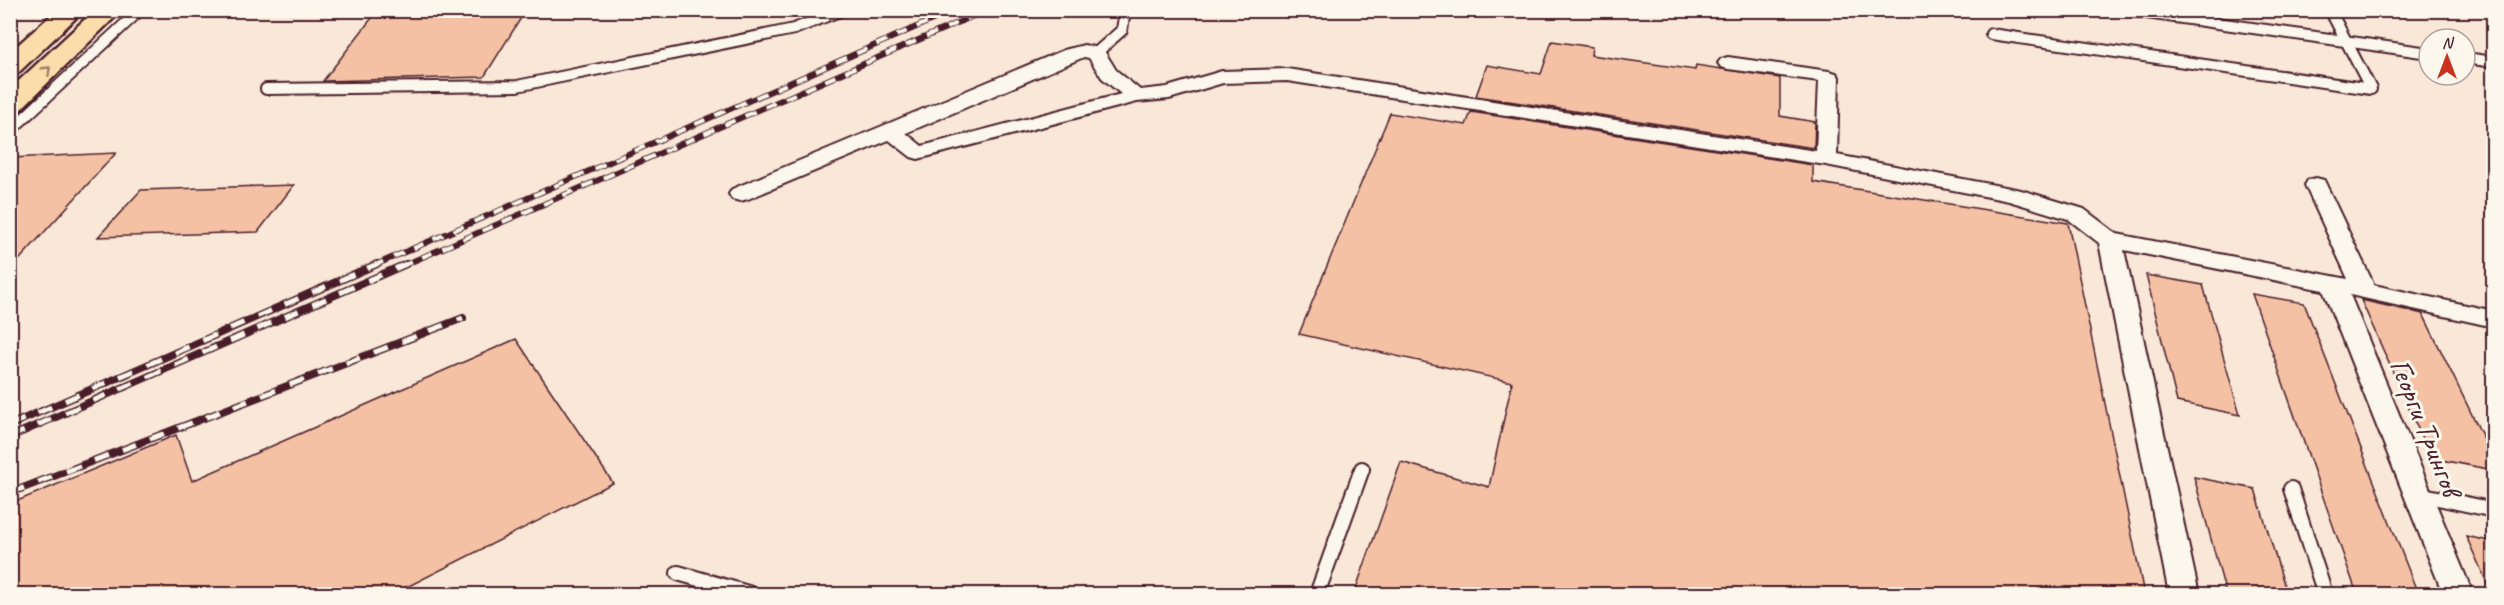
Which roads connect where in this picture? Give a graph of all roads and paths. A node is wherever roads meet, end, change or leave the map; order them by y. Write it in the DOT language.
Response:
graph roads {
  1 [pos="72,10"];
  2 [pos="110,10"];
  3 [pos="140,10"];
  4 [pos="842,10"];
  5 [pos="1125,10"];
  6 [pos="2125,10"];
  7 [pos="2330,10"];
  8 [pos="1991,34"];
  9 [pos="2346,42"];
  10 [pos="2417,51"];
  11 [pos="1096,53"];
  12 [pos="2477,60"];
  13 [pos="2493,62"];
  14 [pos="1728,63"];
  15 [pos="10,66"];
  16 [pos="266,89"];
  17 [pos="1136,96"];
  18 [pos="10,104"];
  19 [pos="10,131"];
  20 [pos="891,132"];
  21 [pos="1827,159"];
  22 [pos="2316,185"];
  23 [pos="740,194"];
  24 [pos="2110,240"];
  25 [pos="2332,284"];
  26 [pos="2365,291"];
  27 [pos="2493,319"];
  28 [pos="1362,469"];
  29 [pos="2290,489"];
  30 [pos="2417,493"];
  31 [pos="2493,510"];
  32 [pos="678,573"];
  33 [pos="751,594"];
  34 [pos="1317,594"];
  35 [pos="2184,594"];
  36 [pos="2325,594"];
  37 [pos="2458,594"];
  1 -- 15 [label="main road"];
  18 -- 2 [label="main road, one-way"];
  3 -- 19 [label="lane"];
  4 -- 16 [label="lane"];
  5 -- 11 [label="lane"];
  6 -- 9 [label="lane"];
  7 -- 9 [label="lane"];
  8 -- 9 [label="lane"];
  9 -- 10 [label="lane"];
  11 -- 17 [label="street"];
  11 -- 20 [label="street"];
  12 -- 13 [label="lane"];
  14 -- 21 [label="street"];
  17 -- 20 [label="street"];
  17 -- 21 [label="street"];
  20 -- 23 [label="street"];
  21 -- 24 [label="street"];
  22 -- 26 [label="street"];
  24 -- 25 [label="street"];
  24 -- 35 [label="street"];
  25 -- 26 [label="street"];
  25 -- 30 [label="street, Георги Трингов"];
  26 -- 27 [label="street"];
  28 -- 34 [label="lane"];
  29 -- 36 [label="lane"];
  30 -- 31 [label="lane"];
  30 -- 37 [label="street, Георги Трингов"];
  32 -- 33 [label="lane"];
}
